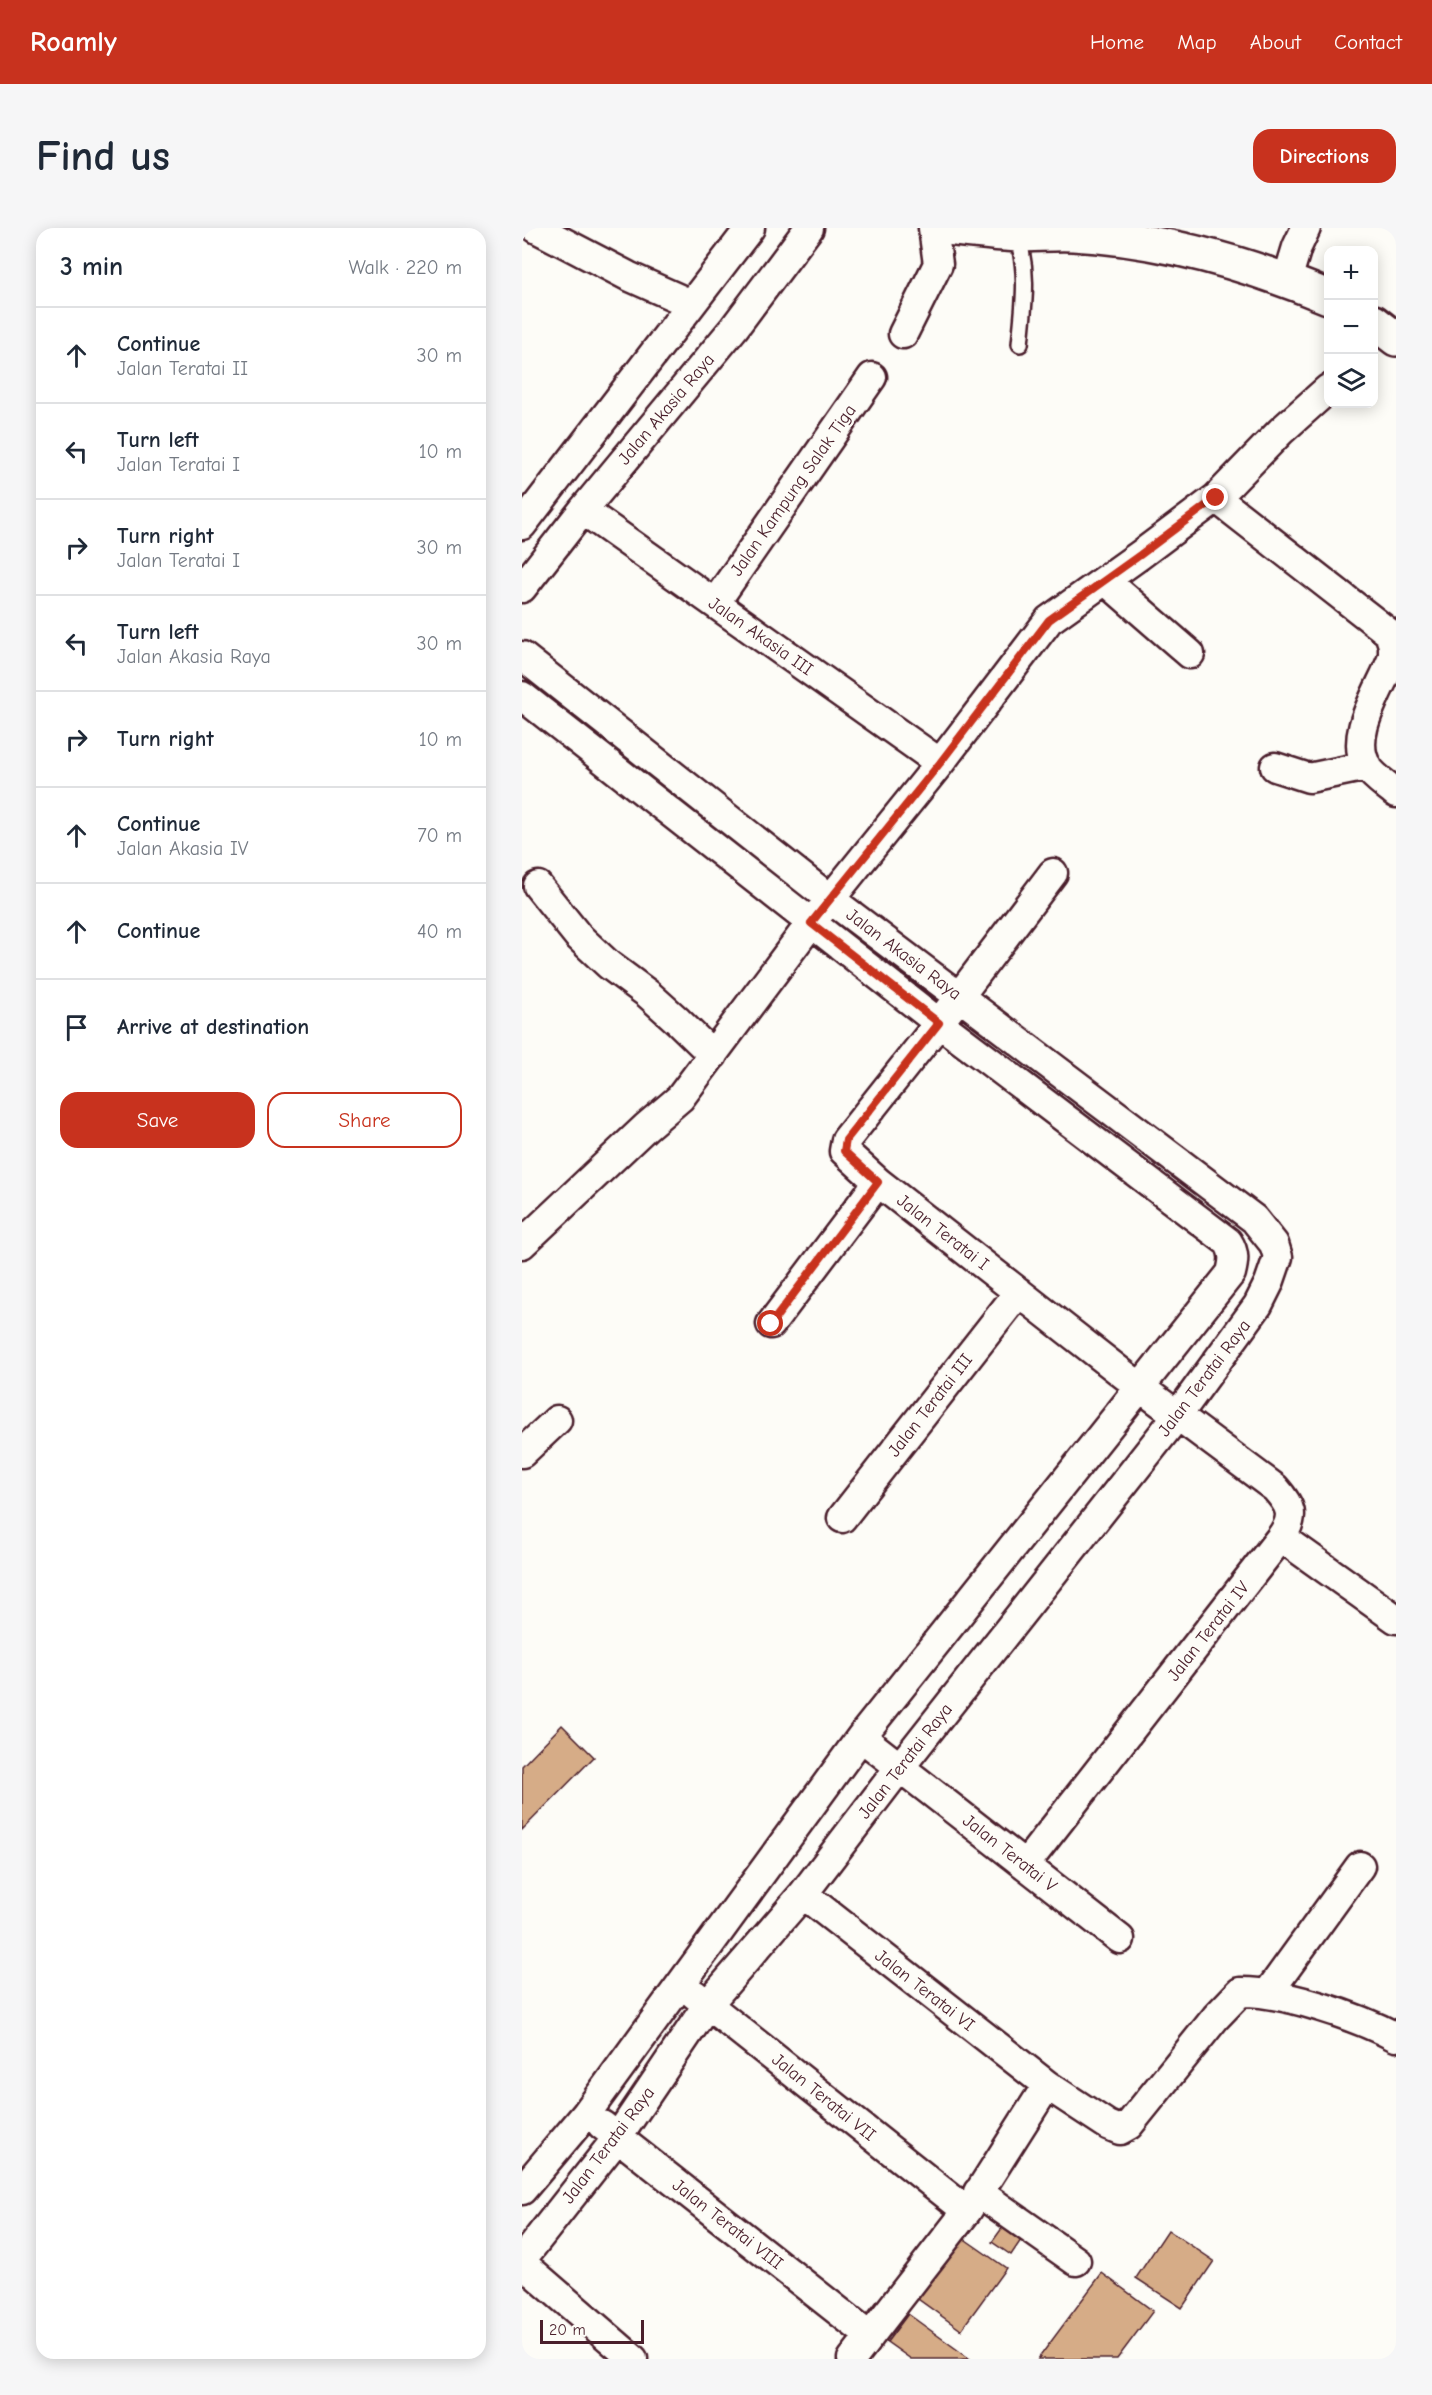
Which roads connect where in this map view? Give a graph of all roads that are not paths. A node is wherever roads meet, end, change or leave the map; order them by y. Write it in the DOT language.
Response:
graph roads {
  1 [pos="536,228"];
  2 [pos="750,228"];
  3 [pos="809,228"];
  4 [pos="933,228"];
  5 [pos="946,228"];
  6 [pos="1306,228"];
  7 [pos="1017,231"];
  8 [pos="1287,280"];
  9 [pos="1324,295"];
  10 [pos="692,304"];
  11 [pos="903,334"];
  12 [pos="1020,344"];
  13 [pos="872,376"];
  14 [pos="1324,393"];
  15 [pos="1216,498"];
  16 [pos="583,510"];
  17 [pos="522,525"];
  18 [pos="526,576"];
  19 [pos="1105,580"];
  20 [pos="715,603"];
  21 [pos="1190,654"];
  22 [pos="522,656"];
  23 [pos="522,696"];
  24 [pos="940,763"];
  25 [pos="1367,766"];
  26 [pos="1275,767"];
  27 [pos="1396,794"];
  28 [pos="1053,873"];
  29 [pos="538,886"];
  30 [pos="830,899"];
  31 [pos="811,923"];
  32 [pos="959,996"];
  33 [pos="939,1023"];
  34 [pos="712,1055"];
  35 [pos="878,1182"];
  36 [pos="522,1244"];
  37 [pos="1278,1257"];
  38 [pos="1231,1274"];
  39 [pos="1019,1292"];
  40 [pos="771,1324"];
  41 [pos="1141,1388"];
  42 [pos="1177,1416"];
  43 [pos="557,1420"];
  44 [pos="522,1453"];
  45 [pos="842,1518"];
  46 [pos="1281,1537"];
  47 [pos="1396,1619"];
  48 [pos="861,1737"];
  49 [pos="900,1767"];
  50 [pos="1025,1865"];
  51 [pos="1360,1866"];
  52 [pos="803,1894"];
  53 [pos="1120,1939"];
  54 [pos="680,1984"];
  55 [pos="1268,1993"];
  56 [pos="708,2004"];
  57 [pos="1396,2037"];
  58 [pos="1047,2085"];
  59 [pos="586,2114"];
  60 [pos="618,2137"];
  61 [pos="522,2190"];
  62 [pos="972,2202"];
  63 [pos="522,2261"];
  64 [pos="1076,2261"];
  65 [pos="870,2336"];
  66 [pos="633,2359"];
  67 [pos="852,2359"];
  1 -- 10 [label="street"];
  2 -- 10 [label="street"];
  3 -- 16 [label="street, Jalan Akasia Raya"];
  4 -- 11 [label="street"];
  5 -- 7 [label="street"];
  6 -- 8 [label="street"];
  7 -- 8 [label="street"];
  7 -- 12 [label="lane"];
  8 -- 9 [label="street"];
  10 -- 17 [label="street"];
  13 -- 20 [label="street, Jalan Kampung Salak Tiga"];
  14 -- 15 [label="street"];
  15 -- 19 [label="street"];
  15 -- 25 [label="street"];
  16 -- 18 [label="street, Jalan Akasia Raya"];
  16 -- 20 [label="street, Jalan Akasia III"];
  19 -- 21 [label="street"];
  19 -- 24 [label="street"];
  20 -- 24 [label="street, Jalan Akasia III"];
  22 -- 30 [label="street, Jalan Akasia Raya"];
  23 -- 31 [label="street, Jalan Akasia Raya"];
  24 -- 30 [label="street"];
  25 -- 26 [label="street"];
  25 -- 27 [label="street"];
  28 -- 32 [label="street"];
  29 -- 34 [label="street"];
  30 -- 31 [label="street"];
  30 -- 32 [label="street, Jalan Akasia Raya"];
  31 -- 33 [label="street, Jalan Akasia Raya"];
  31 -- 34 [label="street"];
  32 -- 33 [label="street"];
  32 -- 37 [label="street, Jalan Akasia Raya"];
  33 -- 35 [label="street, Jalan Teratai I"];
  33 -- 38 [label="street, Jalan Akasia Raya"];
  34 -- 36 [label="street"];
  35 -- 39 [label="street, Jalan Teratai I"];
  35 -- 40 [label="street"];
  37 -- 42 [label="street, Jalan Teratai Raya"];
  38 -- 41 [label="street, Jalan Teratai Raya"];
  39 -- 41 [label="street, Jalan Teratai I"];
  39 -- 45 [label="street, Jalan Teratai III"];
  41 -- 42 [label="street, Jalan Teratai I"];
  41 -- 48 [label="street, Jalan Teratai Raya"];
  42 -- 46 [label="street, Jalan Teratai IV"];
  42 -- 49 [label="street, Jalan Teratai Raya"];
  43 -- 44 [label="street"];
  46 -- 47 [label="street"];
  46 -- 50 [label="street, Jalan Teratai IV"];
  48 -- 49 [label="street, Jalan Teratai V"];
  48 -- 54 [label="street, Jalan Teratai Raya"];
  49 -- 50 [label="street, Jalan Teratai V"];
  49 -- 52 [label="street, Jalan Teratai Raya"];
  50 -- 53 [label="street, Jalan Teratai V"];
  51 -- 55 [label="street"];
  52 -- 56 [label="street, Jalan Teratai Raya"];
  52 -- 58 [label="street, Jalan Teratai VI"];
  54 -- 56 [label="street, Jalan Teratai VII"];
  54 -- 59 [label="street, Jalan Teratai Raya"];
  55 -- 57 [label="street"];
  55 -- 58 [label="street, Jalan Teratai VI"];
  56 -- 60 [label="street, Jalan Teratai Raya"];
  56 -- 62 [label="street, Jalan Teratai VII"];
  58 -- 62 [label="street"];
  59 -- 60 [label="street, Jalan Teratai VIII"];
  59 -- 61 [label="street, Jalan Teratai Raya"];
  60 -- 63 [label="street, Jalan Teratai Raya"];
  60 -- 65 [label="street, Jalan Teratai VIII"];
  62 -- 64 [label="street, Jalan Teratai VII"];
  62 -- 65 [label="street"];
  63 -- 66 [label="street"];
  65 -- 67 [label="street"];
}
